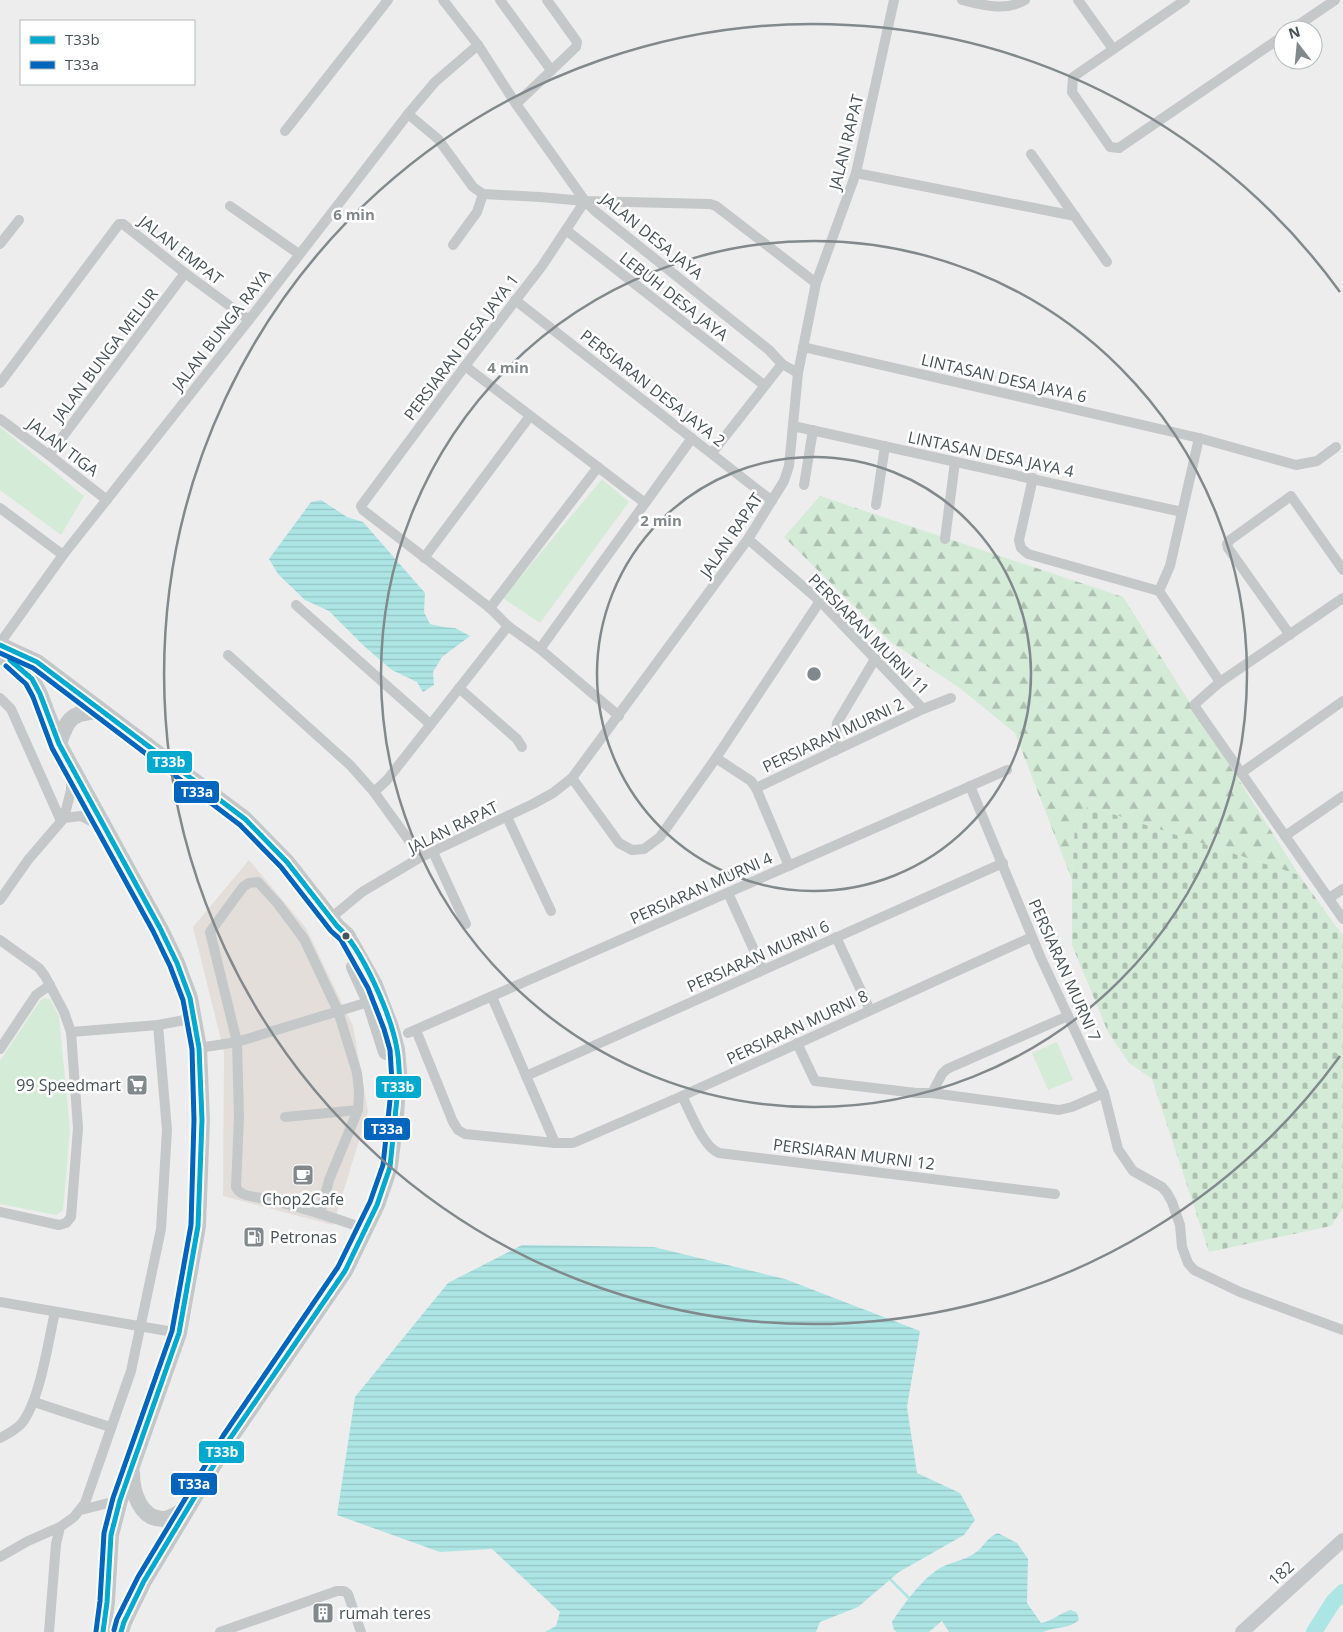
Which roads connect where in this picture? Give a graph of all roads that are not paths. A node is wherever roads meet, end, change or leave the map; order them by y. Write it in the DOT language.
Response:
graph roads {
  1 [pos="388,0"];
  2 [pos="443,0"];
  3 [pos="500,0"];
  4 [pos="547,0"];
  5 [pos="894,0"];
  6 [pos="962,0"];
  7 [pos="1025,0"];
  8 [pos="1078,0"];
  9 [pos="1185,0"];
  10 [pos="1335,0"];
  11 [pos="1306,20"];
  12 [pos="1273,43"];
  13 [pos="478,45"];
  14 [pos="1113,49"];
  15 [pos="551,70"];
  16 [pos="516,104"];
  17 [pos="408,114"];
  18 [pos="285,131"];
  19 [pos="1031,154"];
  20 [pos="856,173"];
  21 [pos="484,194"];
  22 [pos="586,201"];
  23 [pos="230,206"];
  24 [pos="1075,216"];
  25 [pos="19,220"];
  26 [pos="566,230"];
  27 [pos="0,244"];
  28 [pos="453,245"];
  29 [pos="299,254"];
  30 [pos="1107,262"];
  31 [pos="185,273"];
  32 [pos="816,283"];
  33 [pos="515,300"];
  34 [pos="249,320"];
  35 [pos="803,347"];
  36 [pos="782,364"];
  37 [pos="465,366"];
  38 [pos="4,370"];
  39 [pos="798,373"];
  40 [pos="0,383"];
  41 [pos="764,385"];
  42 [pos="530,416"];
  43 [pos="0,419"];
  44 [pos="793,426"];
  45 [pos="813,430"];
  46 [pos="692,438"];
  47 [pos="1199,438"];
  48 [pos="885,446"];
  49 [pos="1336,447"];
  50 [pos="712,453"];
  51 [pos="49,455"];
  52 [pos="955,462"];
  53 [pos="598,467"];
  54 [pos="1033,478"];
  55 [pos="804,485"];
  56 [pos="107,500"];
  57 [pos="772,501"];
  58 [pos="645,503"];
  59 [pos="876,505"];
  60 [pos="0,508"];
  61 [pos="1182,512"];
  62 [pos="748,539"];
  63 [pos="945,539"];
  64 [pos="63,555"];
  65 [pos="424,558"];
  66 [pos="1343,570"];
  67 [pos="1159,592"];
  68 [pos="1343,598"];
  69 [pos="820,601"];
  70 [pos="296,604"];
  71 [pos="490,608"];
  72 [pos="508,626"];
  73 [pos="1290,635"];
  74 [pos="2,637"];
  75 [pos="540,649"];
  76 [pos="0,655"];
  77 [pos="228,655"];
  78 [pos="875,659"];
  79 [pos="1220,682"];
  80 [pos="459,688"];
  81 [pos="0,698"];
  82 [pos="952,698"];
  83 [pos="1343,701"];
  84 [pos="923,709"];
  85 [pos="101,710"];
  86 [pos="619,716"];
  87 [pos="430,724"];
  88 [pos="59,744"];
  89 [pos="522,748"];
  90 [pos="835,750"];
  91 [pos="716,758"];
  92 [pos="70,762"];
  93 [pos="1007,770"];
  94 [pos="1241,773"];
  95 [pos="572,778"];
  96 [pos="970,786"];
  97 [pos="756,788"];
  98 [pos="374,792"];
  99 [pos="1343,796"];
  100 [pos="507,817"];
  101 [pos="62,819"];
  102 [pos="106,829"];
  103 [pos="1284,836"];
  104 [pos="432,852"];
  105 [pos="421,857"];
  106 [pos="1003,863"];
  107 [pos="789,866"];
  108 [pos="3,887"];
  109 [pos="1343,889"];
  110 [pos="728,893"];
  111 [pos="1330,898"];
  112 [pos="0,900"];
  113 [pos="551,911"];
  114 [pos="1343,919"];
  115 [pos="334,921"];
  116 [pos="466,924"];
  117 [pos="836,937"];
  118 [pos="1032,937"];
  119 [pos="0,940"];
  120 [pos="763,970"];
  121 [pos="50,985"];
  122 [pos="492,997"];
  123 [pos="378,1002"];
  124 [pos="870,1010"];
  125 [pos="338,1011"];
  126 [pos="1068,1016"];
  127 [pos="195,1018"];
  128 [pos="158,1025"];
  129 [pos="71,1032"];
  130 [pos="412,1032"];
  131 [pos="237,1042"];
  132 [pos="797,1043"];
  133 [pos="199,1048"];
  134 [pos="0,1049"];
  135 [pos="526,1076"];
  136 [pos="399,1083"];
  137 [pos="932,1092"];
  138 [pos="1104,1093"];
  139 [pos="682,1096"];
  140 [pos="358,1110"];
  141 [pos="285,1117"];
  142 [pos="555,1143"];
  143 [pos="1055,1194"];
  144 [pos="0,1212"];
  145 [pos="320,1214"];
  146 [pos="366,1229"];
  147 [pos="0,1302"];
  148 [pos="55,1312"];
  149 [pos="141,1326"];
  150 [pos="1343,1330"];
  151 [pos="179,1333"];
  152 [pos="34,1402"];
  153 [pos="110,1427"];
  154 [pos="0,1438"];
  155 [pos="132,1468"];
  156 [pos="120,1500"];
  157 [pos="192,1503"];
  158 [pos="81,1510"];
  159 [pos="60,1528"];
  160 [pos="1343,1540"];
  161 [pos="0,1557"];
  162 [pos="49,1632"];
  163 [pos="103,1632"];
  164 [pos="121,1632"];
  165 [pos="220,1632"];
  166 [pos="361,1632"];
  167 [pos="1242,1632"];
  1 -- 18 [label="street"];
  2 -- 13 [label="street, JALAN DESA JAYA"];
  3 -- 15 [label="street"];
  4 -- 15 [label="street"];
  5 -- 20 [label="street, JALAN RAPAT"];
  6 -- 7 [label="street"];
  8 -- 14 [label="street"];
  9 -- 14 [label="street"];
  10 -- 11 [label="street"];
  12 -- 14 [label="street"];
  13 -- 16 [label="street, JALAN DESA JAYA"];
  13 -- 17 [label="street, JALAN BUNGA RAYA"];
  15 -- 16 [label="street"];
  16 -- 22 [label="street, JALAN DESA JAYA"];
  17 -- 21 [label="street"];
  17 -- 29 [label="street, JALAN BUNGA RAYA"];
  19 -- 24 [label="street"];
  20 -- 24 [label="street"];
  20 -- 32 [label="street, JALAN RAPAT"];
  21 -- 22 [label="street"];
  21 -- 28 [label="street"];
  22 -- 26 [label="street, PERSIARAN DESA JAYA 1"];
  22 -- 32 [label="street"];
  22 -- 36 [label="street, JALAN DESA JAYA"];
  23 -- 29 [label="street"];
  24 -- 30 [label="street"];
  25 -- 27 [label="street"];
  26 -- 33 [label="street, PERSIARAN DESA JAYA 1"];
  26 -- 41 [label="street, LEBUH DESA JAYA"];
  29 -- 34 [label="street, JALAN BUNGA RAYA"];
  31 -- 34 [label="street, JALAN EMPAT"];
  31 -- 38 [label="street, JALAN EMPAT"];
  31 -- 51 [label="street, JALAN BUNGA MELUR"];
  32 -- 35 [label="street, JALAN RAPAT"];
  33 -- 37 [label="street, PERSIARAN DESA JAYA 1"];
  33 -- 46 [label="street, PERSIARAN DESA JAYA 2"];
  34 -- 56 [label="street, JALAN BUNGA RAYA"];
  35 -- 39 [label="street, JALAN RAPAT"];
  35 -- 47 [label="street, LINTASAN DESA JAYA 6"];
  36 -- 39 [label="street, JALAN DESA JAYA"];
  36 -- 41 [label="street"];
  37 -- 42 [label="street"];
  37 -- 65 [label="street, PERSIARAN DESA JAYA 1"];
  38 -- 40 [label="street"];
  39 -- 44 [label="street, JALAN RAPAT"];
  41 -- 50 [label="street"];
  42 -- 53 [label="street"];
  42 -- 65 [label="street"];
  43 -- 51 [label="street, JALAN TIGA"];
  44 -- 45 [label="street, LINTASAN DESA JAYA 4"];
  44 -- 57 [label="street, JALAN RAPAT"];
  45 -- 48 [label="street, LINTASAN DESA JAYA 4"];
  45 -- 55 [label="street"];
  46 -- 50 [label="street, PERSIARAN DESA JAYA 2"];
  46 -- 58 [label="street"];
  47 -- 49 [label="street, LINTASAN DESA JAYA 6"];
  47 -- 61 [label="street"];
  48 -- 52 [label="street, LINTASAN DESA JAYA 4"];
  48 -- 59 [label="street"];
  50 -- 57 [label="street, PERSIARAN DESA JAYA 2"];
  51 -- 56 [label="street, JALAN TIGA"];
  52 -- 54 [label="street, LINTASAN DESA JAYA 4"];
  52 -- 63 [label="street"];
  53 -- 58 [label="street"];
  53 -- 71 [label="street"];
  54 -- 61 [label="street, LINTASAN DESA JAYA 4"];
  54 -- 67 [label="street"];
  56 -- 64 [label="street, JALAN BUNGA RAYA"];
  57 -- 62 [label="street, JALAN RAPAT"];
  58 -- 75 [label="street"];
  60 -- 64 [label="street"];
  61 -- 67 [label="street"];
  62 -- 69 [label="street, PERSIARAN MURNI 11"];
  62 -- 86 [label="street, JALAN RAPAT"];
  64 -- 74 [label="street, JALAN BUNGA RAYA"];
  65 -- 71 [label="street"];
  66 -- 73 [label="street"];
  67 -- 79 [label="street"];
  68 -- 73 [label="street"];
  69 -- 78 [label="street, PERSIARAN MURNI 11"];
  69 -- 91 [label="street"];
  70 -- 87 [label="street"];
  71 -- 72 [label="street"];
  72 -- 75 [label="street"];
  72 -- 80 [label="street"];
  73 -- 79 [label="street"];
  74 -- 85 [label="main road"];
  75 -- 86 [label="street"];
  76 -- 88 [label="main road"];
  77 -- 98 [label="street"];
  78 -- 84 [label="street, PERSIARAN MURNI 11"];
  78 -- 90 [label="street"];
  79 -- 94 [label="street"];
  80 -- 87 [label="street"];
  80 -- 89 [label="street"];
  81 -- 101 [label="street"];
  82 -- 84 [label="street, PERSIARAN MURNI 2"];
  83 -- 94 [label="street"];
  84 -- 90 [label="street, PERSIARAN MURNI 2"];
  85 -- 88 [label="main road"];
  85 -- 115 [label="main road"];
  86 -- 95 [label="street, JALAN RAPAT"];
  87 -- 98 [label="street"];
  88 -- 92 [label="main road"];
  90 -- 97 [label="street, PERSIARAN MURNI 2"];
  91 -- 95 [label="street"];
  91 -- 97 [label="street"];
  92 -- 101 [label="street"];
  92 -- 102 [label="main road"];
  93 -- 96 [label="street, PERSIARAN MURNI 4"];
  94 -- 103 [label="street"];
  95 -- 100 [label="street, JALAN RAPAT"];
  96 -- 106 [label="street, PERSIARAN MURNI 7"];
  96 -- 107 [label="street, PERSIARAN MURNI 4"];
  97 -- 107 [label="street"];
  98 -- 105 [label="street"];
  99 -- 103 [label="street"];
  100 -- 104 [label="street, JALAN RAPAT"];
  100 -- 113 [label="street"];
  101 -- 102 [label="street"];
  101 -- 108 [label="street"];
  102 -- 127 [label="main road"];
  103 -- 111 [label="street"];
  104 -- 105 [label="street, JALAN RAPAT"];
  104 -- 116 [label="street"];
  105 -- 115 [label="street, JALAN RAPAT"];
  106 -- 117 [label="street, PERSIARAN MURNI 6"];
  106 -- 118 [label="street, PERSIARAN MURNI 7"];
  107 -- 110 [label="street, PERSIARAN MURNI 4"];
  108 -- 112 [label="street"];
  109 -- 111 [label="street"];
  110 -- 120 [label="street"];
  110 -- 122 [label="street, PERSIARAN MURNI 4"];
  111 -- 114 [label="street"];
  115 -- 123 [label="main road"];
  117 -- 120 [label="street, PERSIARAN MURNI 6"];
  117 -- 124 [label="street"];
  118 -- 124 [label="street, PERSIARAN MURNI 8"];
  118 -- 126 [label="street, PERSIARAN MURNI 7"];
  119 -- 121 [label="street"];
  120 -- 135 [label="street, PERSIARAN MURNI 6"];
  121 -- 129 [label="street"];
  121 -- 134 [label="street"];
  122 -- 130 [label="street, PERSIARAN MURNI 4"];
  122 -- 135 [label="street"];
  123 -- 125 [label="street"];
  123 -- 130 [label="main road"];
  123 -- 136 [label="main road"];
  124 -- 132 [label="street, PERSIARAN MURNI 8"];
  125 -- 131 [label="street"];
  125 -- 131 [label="street"];
  125 -- 140 [label="street"];
  126 -- 137 [label="street"];
  126 -- 138 [label="street, PERSIARAN MURNI 7"];
  127 -- 128 [label="street"];
  127 -- 133 [label="main road"];
  128 -- 129 [label="street"];
  128 -- 149 [label="street"];
  129 -- 144 [label="street"];
  130 -- 136 [label="main road"];
  130 -- 142 [label="street"];
  131 -- 133 [label="street"];
  131 -- 145 [label="street"];
  132 -- 137 [label="street"];
  132 -- 139 [label="street, PERSIARAN MURNI 8"];
  133 -- 151 [label="main road"];
  135 -- 142 [label="street"];
  136 -- 146 [label="main road"];
  137 -- 138 [label="street"];
  138 -- 150 [label="street, PERSIARAN MURNI 7"];
  139 -- 142 [label="street, PERSIARAN MURNI 8"];
  139 -- 143 [label="street, PERSIARAN MURNI 12"];
  140 -- 141 [label="street"];
  140 -- 145 [label="street"];
  145 -- 146 [label="street"];
  146 -- 157 [label="main road"];
  147 -- 148 [label="street"];
  148 -- 149 [label="street"];
  148 -- 152 [label="street"];
  149 -- 151 [label="street"];
  149 -- 153 [label="street"];
  151 -- 155 [label="main road"];
  152 -- 153 [label="street"];
  152 -- 154 [label="street"];
  153 -- 158 [label="street"];
  155 -- 156 [label="main road"];
  155 -- 157 [label="main road"];
  156 -- 158 [label="street"];
  156 -- 163 [label="main road"];
  157 -- 164 [label="main road"];
  158 -- 159 [label="street"];
  159 -- 161 [label="street"];
  159 -- 162 [label="street"];
  160 -- 167 [label="street, 182"];
  165 -- 166 [label="street"];
}
